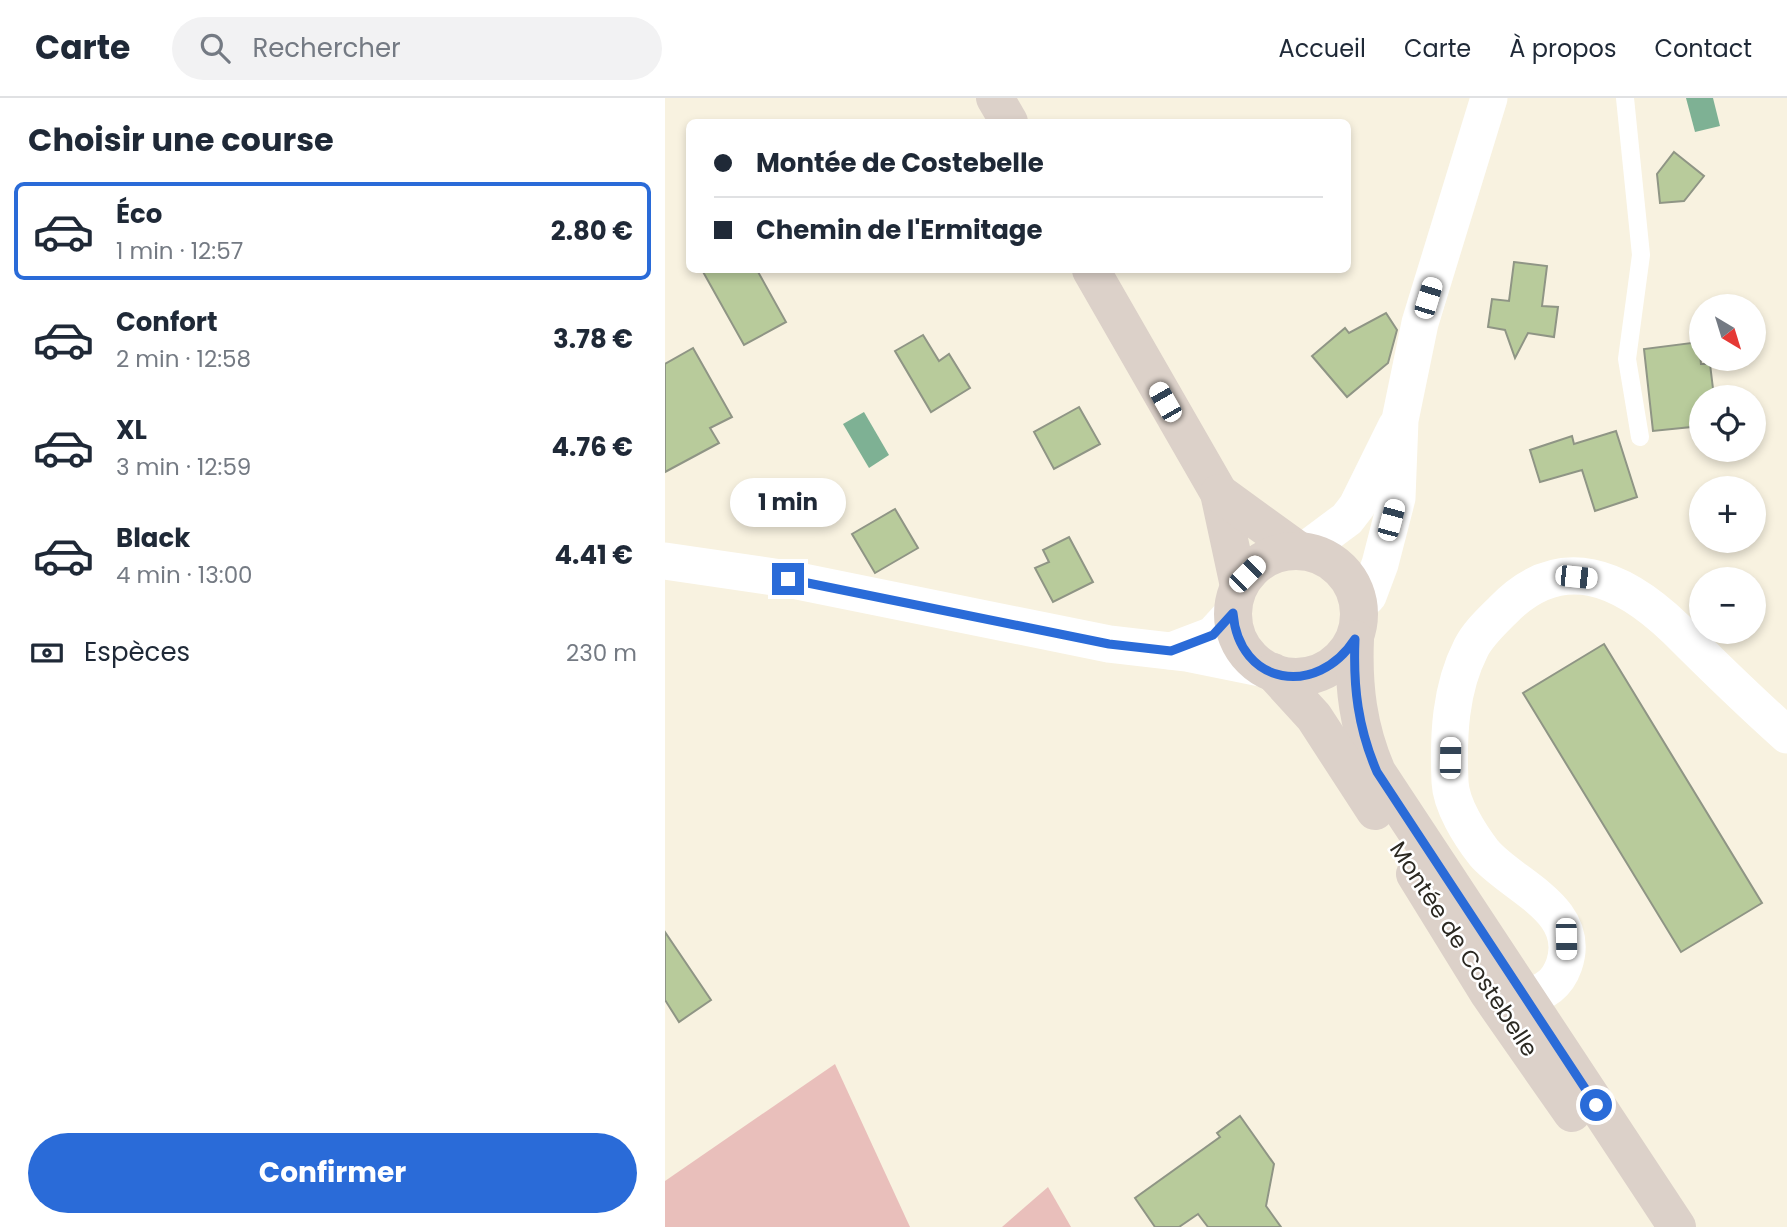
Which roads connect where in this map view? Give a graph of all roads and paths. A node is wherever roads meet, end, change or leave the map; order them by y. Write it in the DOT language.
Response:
graph roads {
  1 [pos="995,98"];
  2 [pos="1489,98"];
  3 [pos="1625,98"];
  4 [pos="1007,119"];
  5 [pos="1093,273"];
  6 [pos="1400,420"];
  7 [pos="1640,437"];
  8 [pos="1219,493"];
  9 [pos="1301,551"];
  10 [pos="665,561"];
  11 [pos="1236,600"];
  12 [pos="1357,622"];
  13 [pos="1171,651"];
  14 [pos="1269,671"];
  15 [pos="1787,735"];
  16 [pos="1431,900"];
  17 [pos="1526,998"];
  18 [pos="1656,1227"];
  19 [pos="1677,1227"];
  1 -- 4 [label="main road"];
  2 -- 6 [label="street"];
  3 -- 7 [label="lane"];
  5 -- 8 [label="main road"];
  6 -- 9 [label="street"];
  6 -- 12 [label="street"];
  8 -- 9 [label="main road"];
  8 -- 11 [label="main road"];
  9 -- 11 [label="main road"];
  9 -- 12 [label="main road"];
  10 -- 13 [label="street"];
  11 -- 13 [label="street"];
  11 -- 14 [label="main road"];
  12 -- 14 [label="main road"];
  12 -- 17 [label="main road, Montée de Costebelle"];
  13 -- 14 [label="street"];
  14 -- 16 [label="main road, Montée de Costebelle"];
  15 -- 17 [label="street"];
  16 -- 17 [label="street"];
  16 -- 18 [label="main road, Montée de Costebelle"];
  17 -- 19 [label="main road, Montée de Costebelle"];
}
